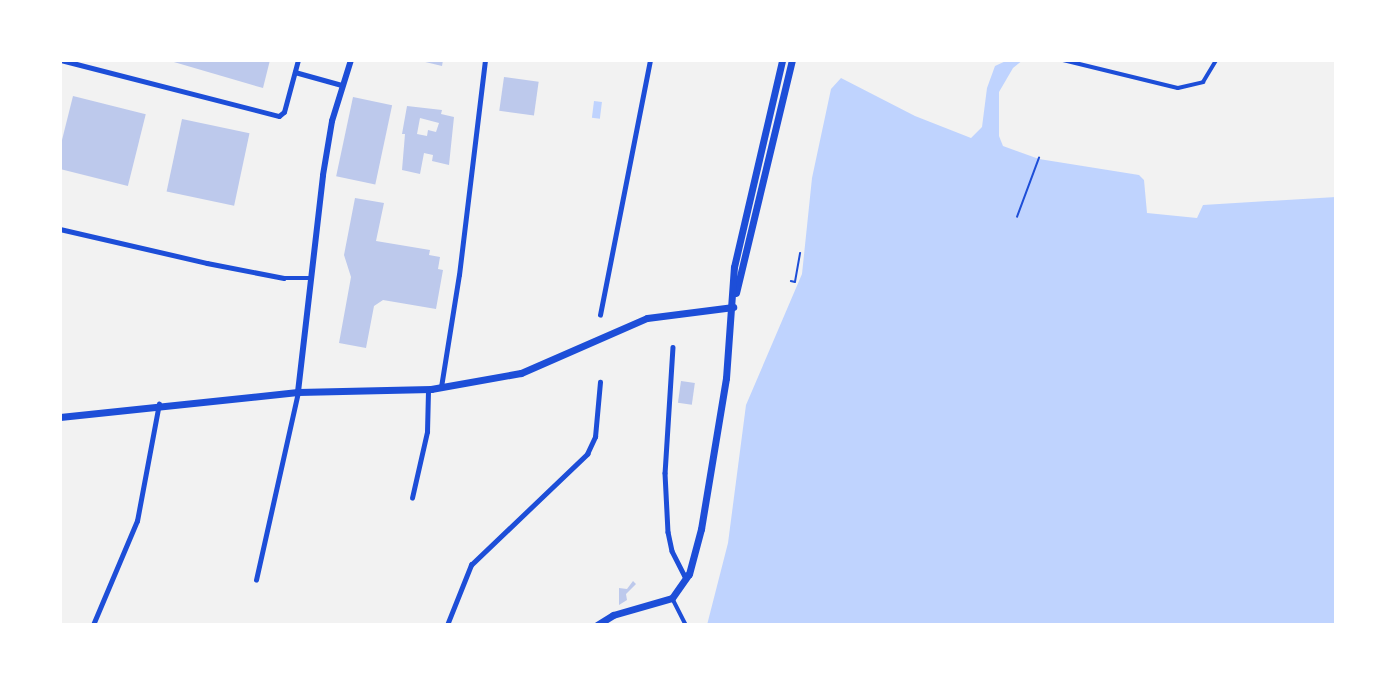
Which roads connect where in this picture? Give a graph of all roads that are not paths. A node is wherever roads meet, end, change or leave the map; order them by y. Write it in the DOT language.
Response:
graph roads {
  1 [pos="61,60"];
  2 [pos="298,60"];
  3 [pos="484,60"];
  4 [pos="650,60"];
  5 [pos="782,60"];
  6 [pos="792,60"];
  7 [pos="1063,60"];
  8 [pos="1216,60"];
  9 [pos="349,61"];
  10 [pos="295,72"];
  11 [pos="342,85"];
  12 [pos="60,229"];
  13 [pos="309,278"];
  14 [pos="733,307"];
  15 [pos="600,315"];
  16 [pos="673,347"];
  17 [pos="600,382"];
  18 [pos="441,388"];
  19 [pos="428,390"];
  20 [pos="298,392"];
  21 [pos="159,404"];
  22 [pos="60,417"];
  23 [pos="412,498"];
  24 [pos="689,574"];
  25 [pos="256,580"];
  26 [pos="672,598"];
  27 [pos="93,625"];
  28 [pos="447,625"];
  29 [pos="597,625"];
  30 [pos="686,625"];
  1 -- 10 [label="street"];
  2 -- 10 [label="street"];
  3 -- 18 [label="street"];
  4 -- 15 [label="street"];
  5 -- 14 [label="main road"];
  6 -- 14 [label="main road"];
  7 -- 8 [label="street"];
  9 -- 11 [label="street"];
  10 -- 11 [label="street"];
  11 -- 13 [label="street"];
  12 -- 13 [label="street"];
  13 -- 20 [label="street"];
  14 -- 18 [label="main road"];
  14 -- 24 [label="main road"];
  16 -- 24 [label="street"];
  17 -- 28 [label="street"];
  18 -- 19 [label="main road"];
  19 -- 20 [label="main road"];
  19 -- 23 [label="street"];
  20 -- 21 [label="main road"];
  20 -- 25 [label="street"];
  21 -- 22 [label="main road"];
  21 -- 27 [label="street"];
  24 -- 26 [label="main road"];
  26 -- 29 [label="main road"];
  26 -- 30 [label="street"];
}
